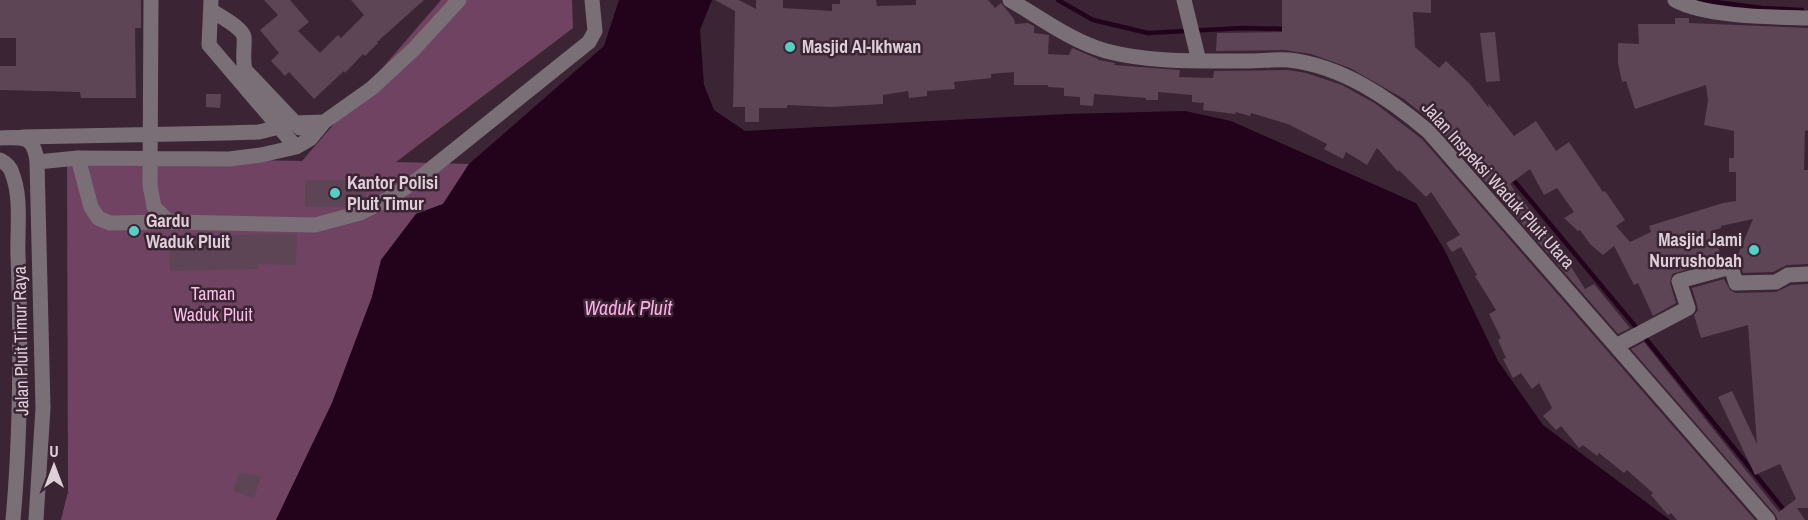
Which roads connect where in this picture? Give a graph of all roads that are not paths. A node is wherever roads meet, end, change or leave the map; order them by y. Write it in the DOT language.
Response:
graph roads {
  1 [pos="151,0"];
  2 [pos="459,0"];
  3 [pos="592,0"];
  4 [pos="1010,0"];
  5 [pos="1675,0"];
  6 [pos="1185,3"];
  7 [pos="211,5"];
  8 [pos="1808,18"];
  9 [pos="1197,53"];
  10 [pos="243,58"];
  11 [pos="230,70"];
  12 [pos="324,122"];
  13 [pos="295,123"];
  14 [pos="278,128"];
  15 [pos="149,134"];
  16 [pos="23,137"];
  17 [pos="0,138"];
  18 [pos="310,139"];
  19 [pos="296,147"];
  20 [pos="78,158"];
  21 [pos="0,160"];
  22 [pos="37,162"];
  23 [pos="150,170"];
  24 [pos="169,222"];
  25 [pos="1808,274"];
  26 [pos="1616,346"];
  27 [pos="13,520"];
  28 [pos="36,520"];
  29 [pos="1768,520"];
  1 -- 15 [label="street"];
  2 -- 12 [label="street"];
  3 -- 24 [label="street"];
  4 -- 9 [label="street, Jalan Inspeksi Waduk Pluit Utara"];
  5 -- 8 [label="street"];
  6 -- 9 [label="street"];
  7 -- 10 [label="street"];
  7 -- 11 [label="street"];
  9 -- 26 [label="street, Jalan Inspeksi Waduk Pluit Utara"];
  10 -- 11 [label="street"];
  10 -- 13 [label="street"];
  11 -- 14 [label="street"];
  12 -- 13 [label="street"];
  12 -- 18 [label="street"];
  13 -- 14 [label="street"];
  13 -- 18 [label="street"];
  14 -- 15 [label="street"];
  14 -- 19 [label="street"];
  15 -- 16 [label="street"];
  15 -- 23 [label="street"];
  16 -- 17 [label="street"];
  16 -- 22 [label="street"];
  18 -- 19 [label="street"];
  19 -- 23 [label="street"];
  20 -- 22 [label="street"];
  20 -- 23 [label="street"];
  20 -- 24 [label="street"];
  21 -- 27 [label="street, Jalan Pluit Timur Raya"];
  22 -- 28 [label="street, Jalan Pluit Timur Raya"];
  23 -- 24 [label="street"];
  25 -- 26 [label="street"];
  26 -- 29 [label="street, Jalan Inspeksi Waduk Pluit Utara"];
}
